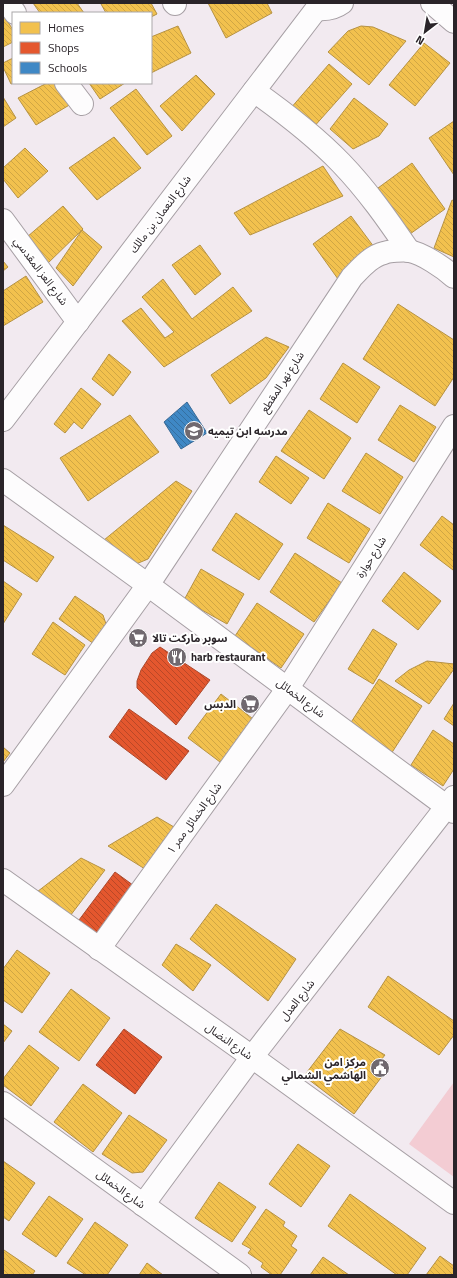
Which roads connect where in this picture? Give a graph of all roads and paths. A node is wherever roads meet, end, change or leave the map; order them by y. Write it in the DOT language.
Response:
graph roads {
  1 [pos="8,3"];
  2 [pos="342,3"];
  3 [pos="432,3"];
  4 [pos="319,6"];
  5 [pos="14,12"];
  6 [pos="454,22"];
  7 [pos="67,84"];
  8 [pos="254,91"];
  9 [pos="82,104"];
  10 [pos="3,220"];
  11 [pos="409,251"];
  12 [pos="454,277"];
  13 [pos="78,322"];
  14 [pos="3,420"];
  15 [pos="454,426"];
  16 [pos="3,480"];
  17 [pos="148,585"];
  18 [pos="288,688"];
  19 [pos="3,785"];
  20 [pos="452,805"];
  21 [pos="3,880"];
  22 [pos="99,948"];
  23 [pos="252,1057"];
  24 [pos="3,1103"];
  25 [pos="454,1203"];
  26 [pos="143,1205"];
  27 [pos="240,1275"];
  1 -- 5 [label="street"];
  2 -- 4 [label="street, شارع النعمان بن مالك"];
  3 -- 6 [label="street"];
  4 -- 8 [label="street, شارع النعمان بن مالك"];
  7 -- 9 [label="street"];
  8 -- 11 [label="street"];
  8 -- 13 [label="street, شارع النعمان بن مالك"];
  10 -- 13 [label="street, شارع العز المقدسي"];
  11 -- 12 [label="street, شارع نهر المقطع"];
  11 -- 17 [label="street, شارع نهر المقطع"];
  13 -- 14 [label="street, شارع النعمان بن مالك"];
  15 -- 18 [label="street, شارع حوارة"];
  16 -- 17 [label="street, شارع الخمائل"];
  17 -- 18 [label="street, شارع الخمائل"];
  17 -- 19 [label="street"];
  18 -- 20 [label="street, شارع الخمائل"];
  18 -- 22 [label="street, شارع الخمائل ممر ١"];
  20 -- 23 [label="street, شارع العدل"];
  21 -- 22 [label="street, شارع النضال"];
  22 -- 23 [label="street, شارع النضال"];
  23 -- 25 [label="street, شارع النضال"];
  23 -- 26 [label="street, شارع العدل"];
  24 -- 26 [label="street, شارع الخمائل"];
  26 -- 27 [label="street, شارع الخمائل"];
}
